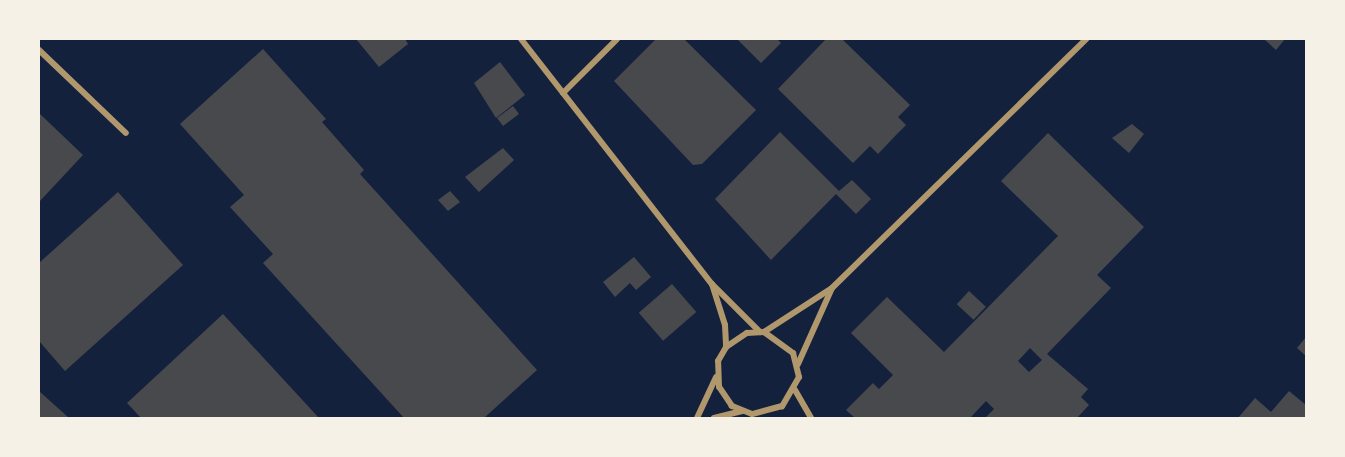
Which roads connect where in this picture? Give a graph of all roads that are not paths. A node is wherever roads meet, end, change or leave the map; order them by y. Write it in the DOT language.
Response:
graph roads {
  1 [pos="521,39"];
  2 [pos="617,39"];
  3 [pos="1086,39"];
  4 [pos="39,50"];
  5 [pos="563,93"];
  6 [pos="126,133"];
  7 [pos="712,284"];
  8 [pos="832,288"];
  9 [pos="762,332"];
  10 [pos="726,347"];
  11 [pos="798,364"];
  12 [pos="716,377"];
  13 [pos="795,390"];
  14 [pos="742,411"];
  15 [pos="754,416"];
  16 [pos="697,418"];
  17 [pos="714,418"];
  18 [pos="811,418"];
  1 -- 5 [label="street"];
  2 -- 5 [label="street"];
  3 -- 8 [label="street"];
  4 -- 6 [label="street"];
  5 -- 7 [label="street"];
  7 -- 9 [label="street"];
  7 -- 10 [label="street"];
  8 -- 9 [label="street"];
  8 -- 11 [label="street"];
  9 -- 10 [label="street"];
  9 -- 11 [label="street"];
  10 -- 12 [label="street"];
  11 -- 13 [label="street"];
  12 -- 14 [label="street"];
  12 -- 16 [label="street"];
  13 -- 15 [label="street"];
  13 -- 18 [label="street"];
  14 -- 15 [label="street"];
  14 -- 17 [label="street"];
}
